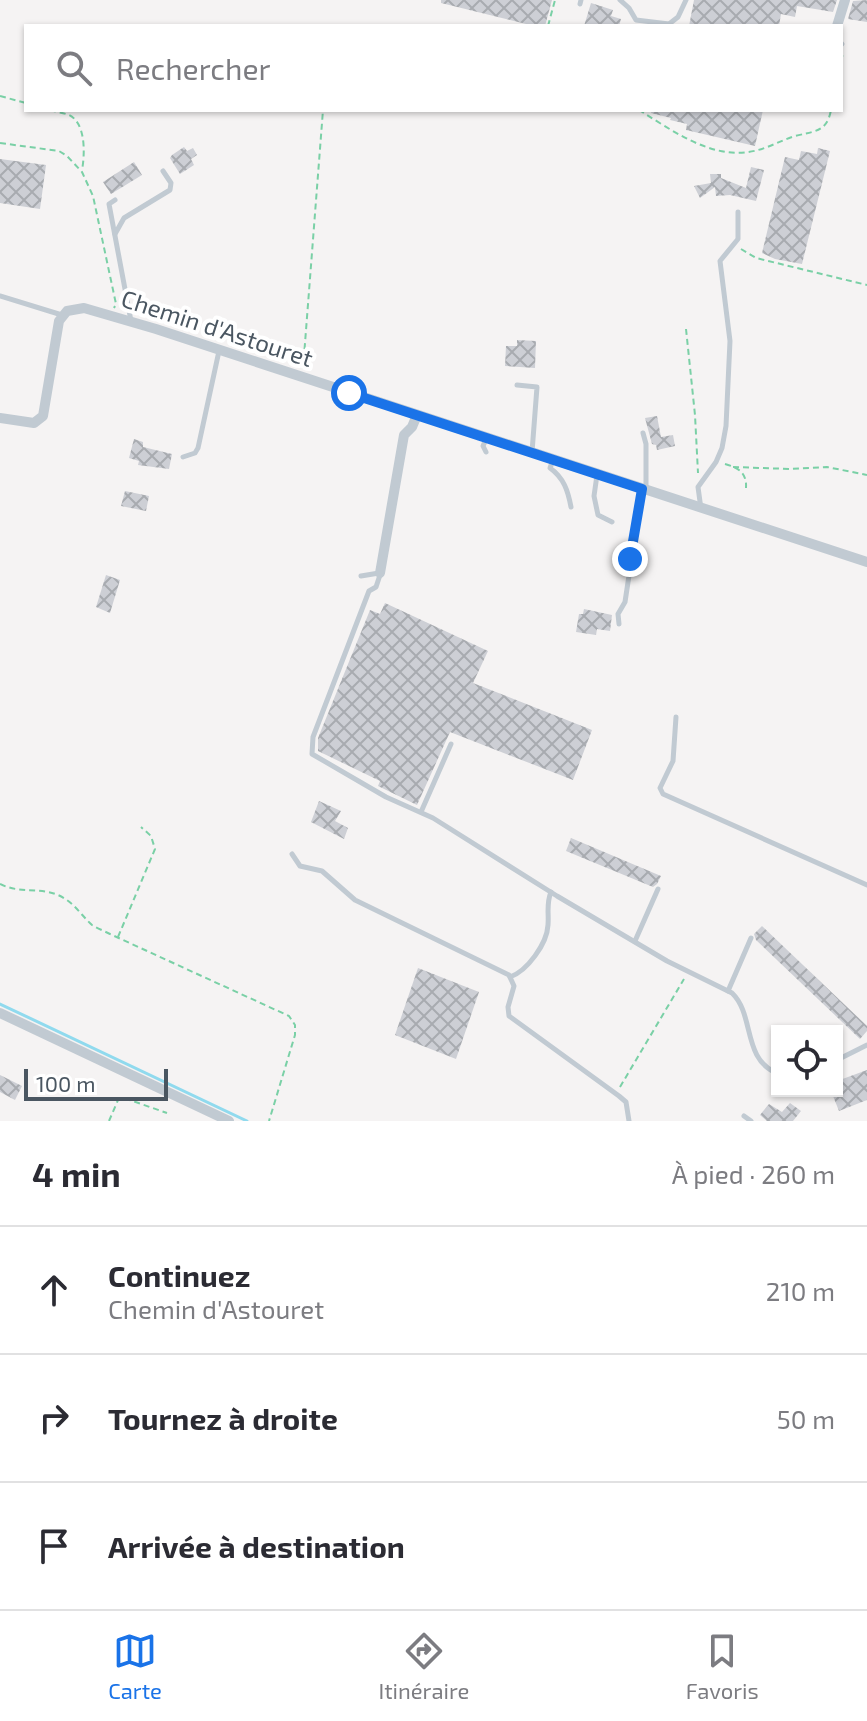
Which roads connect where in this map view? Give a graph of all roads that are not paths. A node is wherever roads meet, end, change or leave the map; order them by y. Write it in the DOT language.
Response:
graph roads {
  1 [pos="620,0"];
  2 [pos="686,0"];
  3 [pos="845,0"];
  4 [pos="838,24"];
  5 [pos="163,171"];
  6 [pos="115,200"];
  7 [pos="738,212"];
  8 [pos="114,235"];
  9 [pos="0,296"];
  10 [pos="63,316"];
  11 [pos="131,322"];
  12 [pos="219,350"];
  13 [pos="517,385"];
  14 [pos="417,415"];
  15 [pos="0,418"];
  16 [pos="643,433"];
  17 [pos="486,438"];
  18 [pos="486,452"];
  19 [pos="532,453"];
  20 [pos="183,457"];
  21 [pos="553,460"];
  22 [pos="597,474"];
  23 [pos="644,490"];
  24 [pos="571,507"];
  25 [pos="701,509"];
  26 [pos="612,522"];
  27 [pos="867,562"];
  28 [pos="380,573"];
  29 [pos="361,576"];
  30 [pos="619,624"];
  31 [pos="676,717"];
  32 [pos="451,744"];
  33 [pos="421,812"];
  34 [pos="292,854"];
  35 [pos="867,885"];
  36 [pos="658,889"];
  37 [pos="551,892"];
  38 [pos="751,938"];
  39 [pos="635,941"];
  40 [pos="510,977"];
  41 [pos="728,991"];
  42 [pos="0,1013"];
  43 [pos="867,1045"];
  44 [pos="843,1057"];
  45 [pos="771,1069"];
  46 [pos="744,1116"];
  47 [pos="229,1121"];
  48 [pos="629,1121"];
  49 [pos="751,1121"];
  1 -- 2 [label="lane"];
  3 -- 4 [label="street"];
  5 -- 8 [label="lane"];
  6 -- 8 [label="lane"];
  7 -- 25 [label="lane"];
  8 -- 11 [label="lane"];
  9 -- 10 [label="lane"];
  10 -- 11 [label="street, Chemin d'Astouret"];
  10 -- 15 [label="street"];
  11 -- 12 [label="street, Chemin d'Astouret"];
  12 -- 14 [label="street, Chemin d'Astouret"];
  12 -- 20 [label="lane"];
  13 -- 19 [label="lane"];
  14 -- 17 [label="street, Chemin d'Astouret"];
  14 -- 28 [label="street"];
  16 -- 23 [label="lane"];
  17 -- 18 [label="lane"];
  17 -- 19 [label="street, Chemin d'Astouret"];
  19 -- 21 [label="street, Chemin d'Astouret"];
  21 -- 22 [label="street, Chemin d'Astouret"];
  21 -- 24 [label="lane"];
  22 -- 23 [label="street, Chemin d'Astouret"];
  22 -- 26 [label="lane"];
  23 -- 25 [label="street, Chemin d'Astouret"];
  23 -- 30 [label="lane"];
  25 -- 27 [label="street, Chemin d'Astouret"];
  28 -- 29 [label="lane"];
  28 -- 33 [label="lane"];
  31 -- 35 [label="lane"];
  32 -- 33 [label="lane"];
  33 -- 37 [label="lane"];
  34 -- 40 [label="lane"];
  36 -- 39 [label="lane"];
  37 -- 39 [label="lane"];
  37 -- 40 [label="lane"];
  38 -- 41 [label="lane"];
  39 -- 41 [label="lane"];
  40 -- 48 [label="lane"];
  41 -- 45 [label="lane"];
  42 -- 47 [label="street"];
  43 -- 44 [label="lane"];
  46 -- 49 [label="lane"];
}
